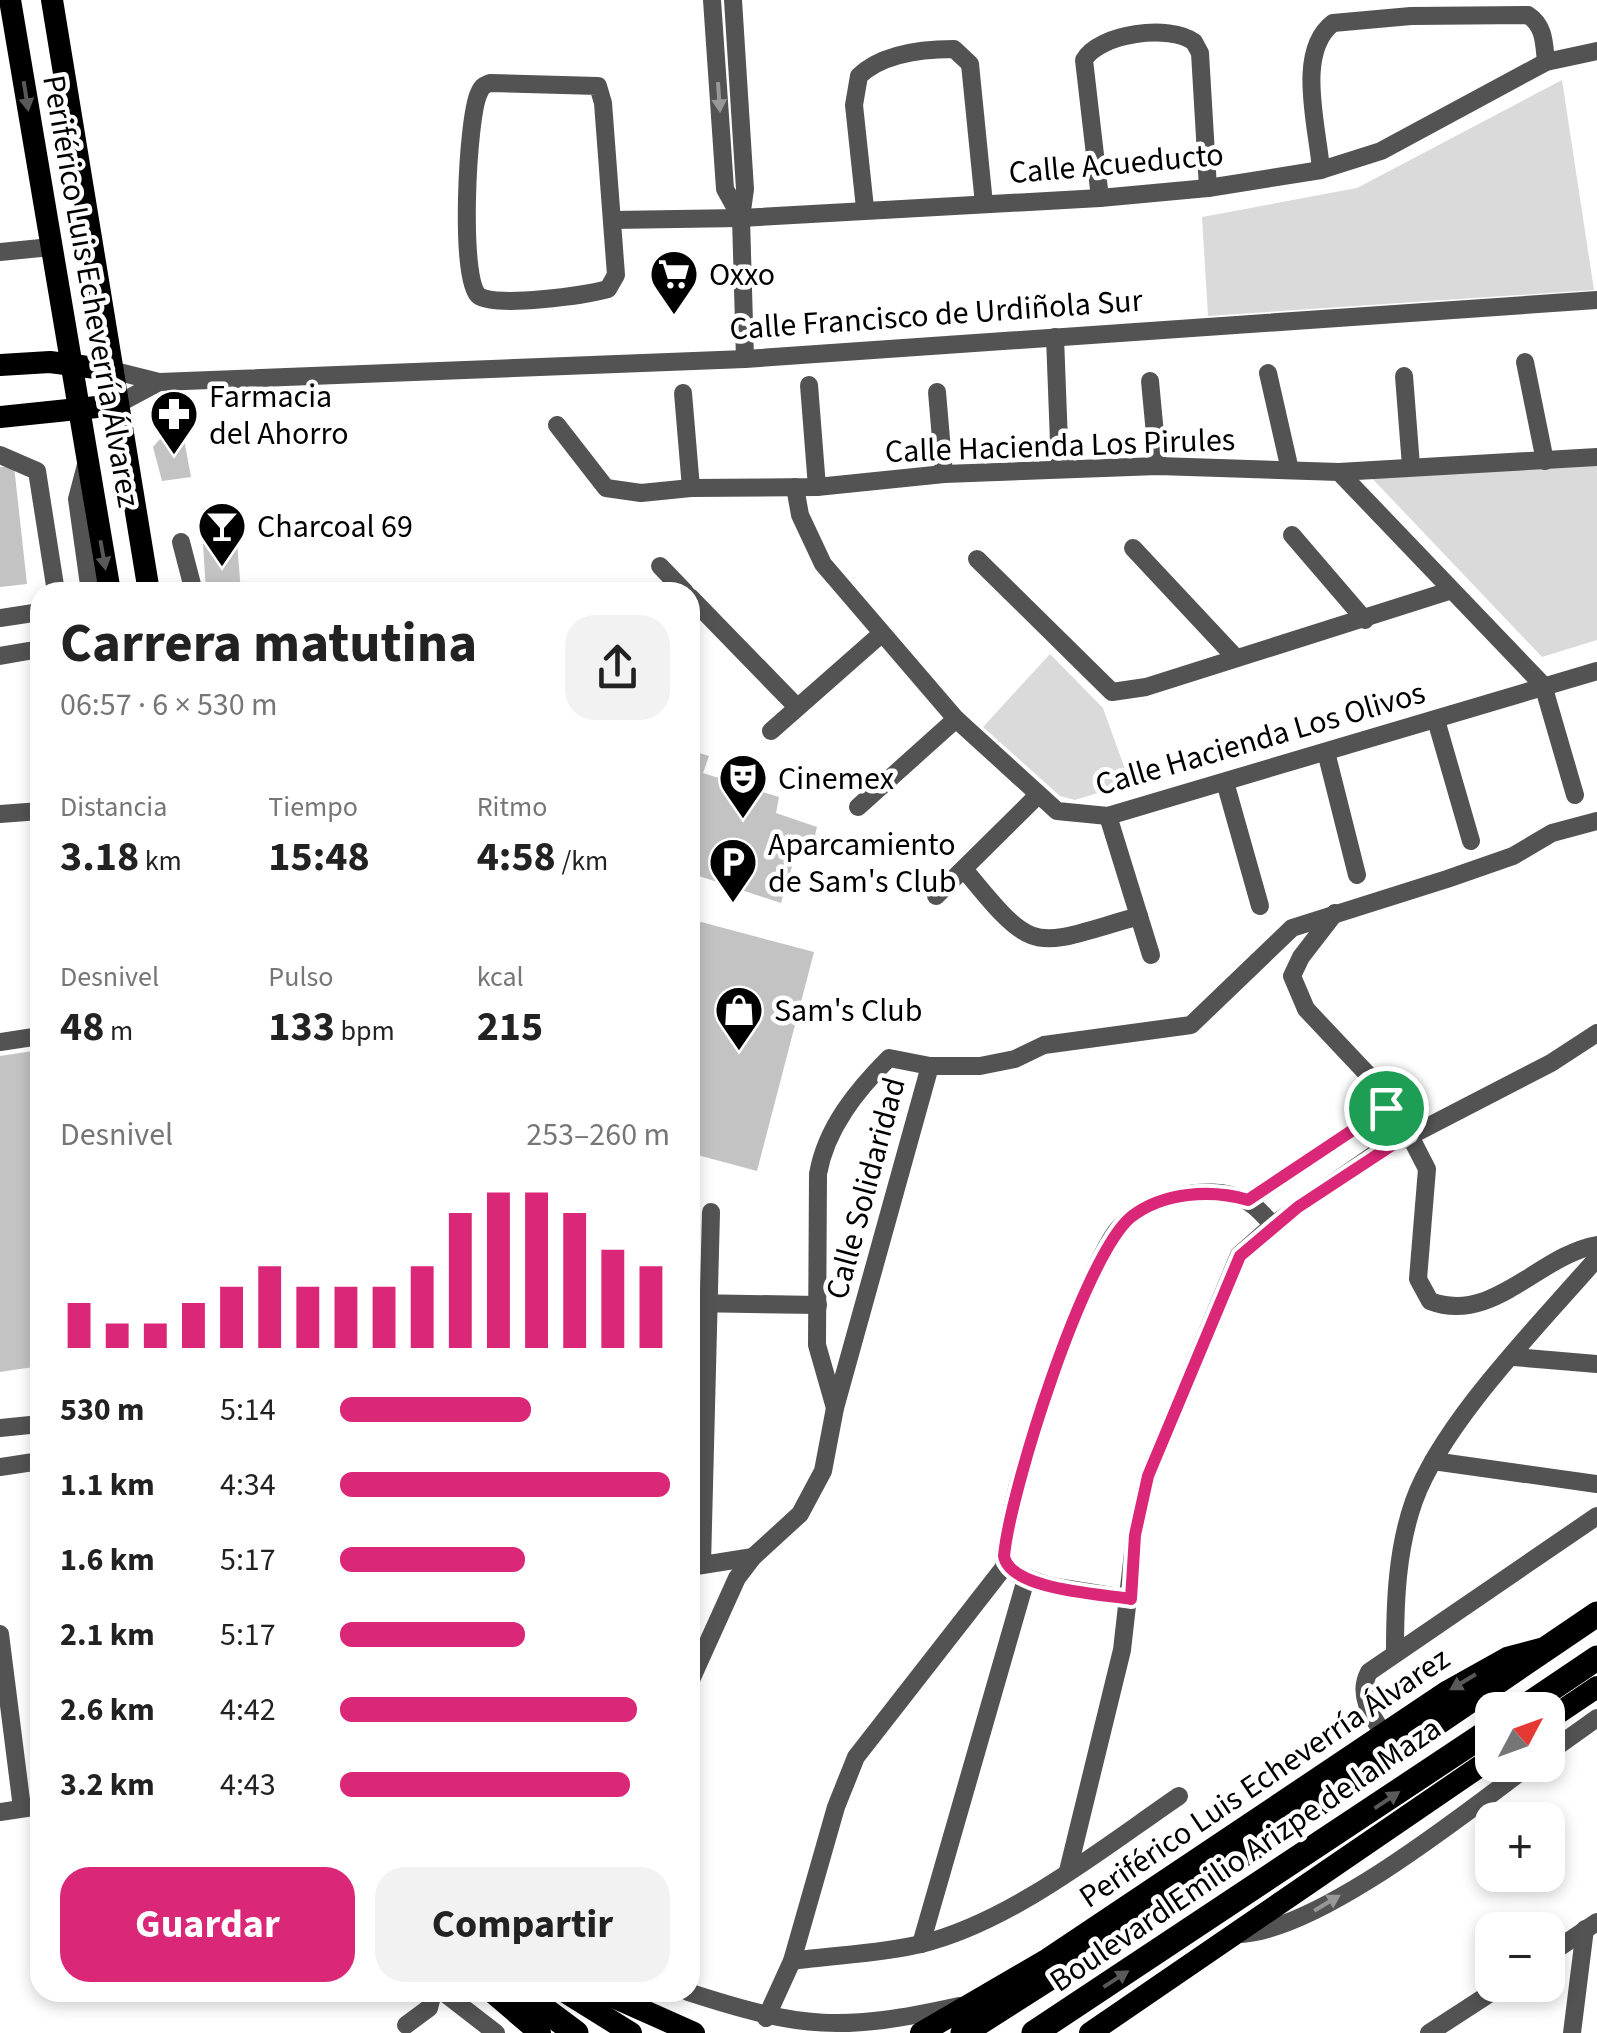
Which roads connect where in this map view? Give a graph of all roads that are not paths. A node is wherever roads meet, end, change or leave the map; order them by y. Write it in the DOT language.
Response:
graph roads {
  1 [pos="10,0"];
  2 [pos="712,0"];
  3 [pos="733,0"];
  4 [pos="55,1"];
  5 [pos="1597,52"];
  6 [pos="1546,62"];
  7 [pos="1321,170"];
  8 [pos="1208,188"];
  9 [pos="1100,198"];
  10 [pos="984,204"];
  11 [pos="865,208"];
  12 [pos="742,218"];
  13 [pos="613,220"];
  14 [pos="51,247"];
  15 [pos="0,252"];
  16 [pos="1597,300"];
  17 [pos="1055,337"];
  18 [pos="745,358"];
  19 [pos="70,362"];
  20 [pos="1525,362"];
  21 [pos="0,365"];
  22 [pos="111,370"];
  23 [pos="1268,374"];
  24 [pos="1404,376"];
  25 [pos="1150,381"];
  26 [pos="159,382"];
  27 [pos="808,385"];
  28 [pos="938,392"];
  29 [pos="683,393"];
  30 [pos="116,404"];
  31 [pos="78,408"];
  32 [pos="0,417"];
  33 [pos="557,425"];
  34 [pos="0,455"];
  35 [pos="1597,458"];
  36 [pos="88,461"];
  37 [pos="1545,461"];
  38 [pos="1158,466"];
  39 [pos="1411,466"];
  40 [pos="1060,469"];
  41 [pos="1290,470"];
  42 [pos="1339,472"];
  43 [pos="944,474"];
  44 [pos="818,486"];
  45 [pos="795,487"];
  46 [pos="692,488"];
  47 [pos="1292,535"];
  48 [pos="182,542"];
  49 [pos="1134,548"];
  50 [pos="977,559"];
  51 [pos="660,566"];
  52 [pos="54,582"];
  53 [pos="89,582"];
  54 [pos="108,582"];
  55 [pos="147,582"];
  56 [pos="192,582"];
  57 [pos="675,582"];
  58 [pos="1449,591"];
  59 [pos="700,607"];
  60 [pos="30,614"];
  61 [pos="0,618"];
  62 [pos="1365,620"];
  63 [pos="880,634"];
  64 [pos="30,651"];
  65 [pos="0,656"];
  66 [pos="1235,657"];
  67 [pos="1597,671"];
  68 [pos="1543,685"];
  69 [pos="797,707"];
  70 [pos="956,719"];
  71 [pos="1436,720"];
  72 [pos="771,732"];
  73 [pos="1326,752"];
  74 [pos="1225,782"];
  75 [pos="1037,796"];
  76 [pos="1575,796"];
  77 [pos="858,807"];
  78 [pos="30,812"];
  79 [pos="0,814"];
  80 [pos="1108,816"];
  81 [pos="1597,820"];
  82 [pos="1471,840"];
  83 [pos="964,869"];
  84 [pos="1357,875"];
  85 [pos="936,896"];
  86 [pos="1260,906"];
  87 [pos="1336,913"];
  88 [pos="1139,916"];
  89 [pos="1151,955"];
  90 [pos="1597,1033"];
  91 [pos="30,1038"];
  92 [pos="0,1042"];
  93 [pos="930,1066"];
  94 [pos="1386,1108"];
  95 [pos="1409,1134"];
  96 [pos="1248,1200"];
  97 [pos="711,1212"];
  98 [pos="1274,1225"];
  99 [pos="1597,1246"];
  100 [pos="1597,1258"];
  101 [pos="700,1296"];
  102 [pos="700,1304"];
  103 [pos="818,1305"];
  104 [pos="1514,1356"];
  105 [pos="1597,1364"];
  106 [pos="836,1408"];
  107 [pos="30,1425"];
  108 [pos="0,1428"];
  109 [pos="30,1462"];
  110 [pos="1432,1462"];
  111 [pos="0,1467"];
  112 [pos="1597,1484"];
  113 [pos="1597,1516"];
  114 [pos="752,1557"];
  115 [pos="700,1564"];
  116 [pos="1006,1566"];
  117 [pos="1026,1579"];
  118 [pos="1131,1599"];
  119 [pos="1597,1614"];
  120 [pos="0,1634"];
  121 [pos="1551,1646"];
  122 [pos="1396,1652"];
  123 [pos="700,1658"];
  124 [pos="1597,1658"];
  125 [pos="1597,1687"];
  126 [pos="1547,1692"];
  127 [pos="1565,1709"];
  128 [pos="1597,1718"];
  129 [pos="1384,1734"];
  130 [pos="1475,1740"];
  131 [pos="1565,1741"];
  132 [pos="1475,1770"];
  133 [pos="1505,1782"];
  134 [pos="1179,1796"];
  135 [pos="30,1801"];
  136 [pos="30,1807"];
  137 [pos="0,1812"];
  138 [pos="1068,1871"];
  139 [pos="1591,1926"];
  140 [pos="1236,1934"];
  141 [pos="921,1944"];
  142 [pos="1565,1944"];
  143 [pos="792,1961"];
  144 [pos="700,1996"];
  145 [pos="430,2002"];
  146 [pos="456,2002"];
  147 [pos="504,2002"];
  148 [pos="534,2002"];
  149 [pos="581,2002"];
  150 [pos="624,2002"];
  151 [pos="1477,2002"];
  152 [pos="970,2004"];
  153 [pos="766,2018"];
  154 [pos="406,2025"];
  155 [pos="496,2033"];
  156 [pos="540,2033"];
  157 [pos="576,2033"];
  158 [pos="631,2033"];
  159 [pos="694,2033"];
  160 [pos="921,2033"];
  161 [pos="963,2033"];
  162 [pos="1034,2033"];
  163 [pos="1090,2033"];
  164 [pos="1429,2033"];
  165 [pos="1572,2033"];
  1 -- 14 [label="main road, Periférico Luis Echeverría Álvarez, one-way"];
  2 -- 12 [label="street, one-way"];
  3 -- 12 [label="street"];
  4 -- 22 [label="main road, Periférico Luis Echeverría Álvarez"];
  5 -- 6 [label="street, Calle Acueducto"];
  6 -- 7 [label="street, Calle Acueducto"];
  6 -- 7 [label="street"];
  7 -- 8 [label="street, Calle Acueducto"];
  8 -- 9 [label="street, Calle Acueducto"];
  8 -- 9 [label="street"];
  9 -- 10 [label="street, Calle Acueducto"];
  10 -- 11 [label="street, Calle Acueducto"];
  10 -- 11 [label="street"];
  11 -- 12 [label="street, Calle Acueducto"];
  12 -- 13 [label="street, Calle Acueducto"];
  12 -- 18 [label="street"];
  13 -- 13 [label="street"];
  14 -- 15 [label="street"];
  14 -- 19 [label="main road, Periférico Luis Echeverría Álvarez"];
  16 -- 17 [label="street, Calle Francisco de Urdiñola Sur"];
  17 -- 18 [label="street, Calle Francisco de Urdiñola Sur"];
  17 -- 40 [label="street"];
  18 -- 26 [label="street, Calle Francisco de Urdiñola Sur"];
  19 -- 21 [label="main road"];
  19 -- 22 [label="main road"];
  19 -- 31 [label="main road, Periférico Luis Echeverría Álvarez"];
  20 -- 37 [label="street"];
  22 -- 26 [label="street, Calle Francisco de Urdiñola Sur"];
  22 -- 30 [label="main road, Periférico Luis Echeverría Álvarez"];
  23 -- 41 [label="street"];
  24 -- 39 [label="street"];
  25 -- 38 [label="street"];
  26 -- 30 [label="street, Calle Francisco de Urdiñola Sur"];
  27 -- 44 [label="street"];
  28 -- 43 [label="street"];
  29 -- 46 [label="street"];
  30 -- 31 [label="main road"];
  30 -- 55 [label="main road, Periférico Luis Echeverría Álvarez"];
  31 -- 32 [label="main road"];
  31 -- 36 [label="main road, Periférico Luis Echeverría Álvarez"];
  33 -- 46 [label="street, Calle Hacienda Los Pirules"];
  34 -- 52 [label="street"];
  35 -- 37 [label="street, Calle Hacienda Los Pirules"];
  36 -- 53 [label="street"];
  36 -- 54 [label="main road, Periférico Luis Echeverría Álvarez, one-way"];
  37 -- 39 [label="street, Calle Hacienda Los Pirules"];
  38 -- 40 [label="street, Calle Hacienda Los Pirules"];
  38 -- 41 [label="street, Calle Hacienda Los Pirules"];
  39 -- 42 [label="street, Calle Hacienda Los Pirules"];
  40 -- 43 [label="street, Calle Hacienda Los Pirules"];
  41 -- 42 [label="street, Calle Hacienda Los Pirules"];
  42 -- 58 [label="street"];
  43 -- 44 [label="street, Calle Hacienda Los Pirules"];
  44 -- 45 [label="street, Calle Hacienda Los Pirules"];
  45 -- 46 [label="street, Calle Hacienda Los Pirules"];
  45 -- 63 [label="street, Calle Hacienda Los Olivos"];
  47 -- 62 [label="street"];
  48 -- 56 [label="street"];
  49 -- 66 [label="street"];
  50 -- 66 [label="street"];
  51 -- 57 [label="street"];
  58 -- 62 [label="street"];
  58 -- 68 [label="street"];
  59 -- 69 [label="street"];
  60 -- 61 [label="street"];
  62 -- 66 [label="street"];
  63 -- 69 [label="street"];
  63 -- 70 [label="street, Calle Hacienda Los Olivos"];
  64 -- 65 [label="street"];
  67 -- 68 [label="street, Calle Hacienda Los Olivos"];
  68 -- 71 [label="street, Calle Hacienda Los Olivos"];
  68 -- 76 [label="street"];
  69 -- 72 [label="street"];
  70 -- 75 [label="street, Calle Hacienda Los Olivos"];
  70 -- 77 [label="street"];
  71 -- 73 [label="street, Calle Hacienda Los Olivos"];
  71 -- 82 [label="street"];
  73 -- 74 [label="street, Calle Hacienda Los Olivos"];
  73 -- 84 [label="street"];
  74 -- 80 [label="street, Calle Hacienda Los Olivos"];
  74 -- 86 [label="street"];
  75 -- 80 [label="street, Calle Hacienda Los Olivos"];
  75 -- 83 [label="street"];
  78 -- 79 [label="street"];
  80 -- 88 [label="street"];
  81 -- 87 [label="street, Calle Solidaridad"];
  83 -- 85 [label="street"];
  83 -- 88 [label="street"];
  87 -- 93 [label="street, Calle Solidaridad"];
  87 -- 94 [label="street"];
  88 -- 89 [label="street"];
  90 -- 95 [label="street"];
  91 -- 92 [label="street"];
  93 -- 103 [label="street"];
  93 -- 106 [label="street, Calle Solidaridad"];
  94 -- 95 [label="street"];
  94 -- 96 [label="street"];
  95 -- 98 [label="street"];
  95 -- 99 [label="street"];
  96 -- 98 [label="street"];
  96 -- 116 [label="street"];
  97 -- 101 [label="street"];
  98 -- 118 [label="street"];
  100 -- 104 [label="street"];
  102 -- 103 [label="street"];
  103 -- 106 [label="street"];
  104 -- 105 [label="street"];
  104 -- 110 [label="street"];
  106 -- 114 [label="street, Calle Solidaridad"];
  107 -- 108 [label="street"];
  109 -- 111 [label="street"];
  110 -- 112 [label="street"];
  110 -- 122 [label="street"];
  113 -- 122 [label="street"];
  114 -- 115 [label="street"];
  114 -- 123 [label="street"];
  116 -- 117 [label="street"];
  116 -- 143 [label="street"];
  117 -- 118 [label="street"];
  117 -- 141 [label="street"];
  118 -- 138 [label="street"];
  119 -- 121 [label="highway, Periférico Luis Echeverría Álvarez"];
  120 -- 135 [label="street"];
  121 -- 129 [label="main road, Periférico Luis Echeverría Álvarez, one-way"];
  121 -- 161 [label="highway, Boulevard Emilio Arizpe de la Maza"];
  122 -- 129 [label="street"];
  124 -- 126 [label="highway"];
  125 -- 127 [label="main road"];
  128 -- 131 [label="street"];
  129 -- 152 [label="main road, Periférico Luis Echeverría Álvarez"];
  162 -- 130 [label="highway, Boulevard Emilio Arizpe de la Maza, one-way"];
  132 -- 140 [label="main road"];
  140 -- 133 [label="street, one-way"];
  134 -- 138 [label="street"];
  136 -- 137 [label="street"];
  138 -- 141 [label="street"];
  139 -- 142 [label="street"];
  139 -- 165 [label="street"];
  140 -- 163 [label="main road"];
  141 -- 143 [label="street"];
  143 -- 153 [label="street"];
  144 -- 153 [label="street, Periférico Luis Echeverría Álvarez"];
  145 -- 154 [label="street"];
  146 -- 155 [label="street"];
  147 -- 156 [label="main road"];
  148 -- 157 [label="highway"];
  149 -- 158 [label="main road"];
  150 -- 159 [label="main road"];
  151 -- 164 [label="street"];
  152 -- 153 [label="street, Periférico Luis Echeverría Álvarez"];
  152 -- 160 [label="main road, Periférico Luis Echeverría Álvarez"];
}
